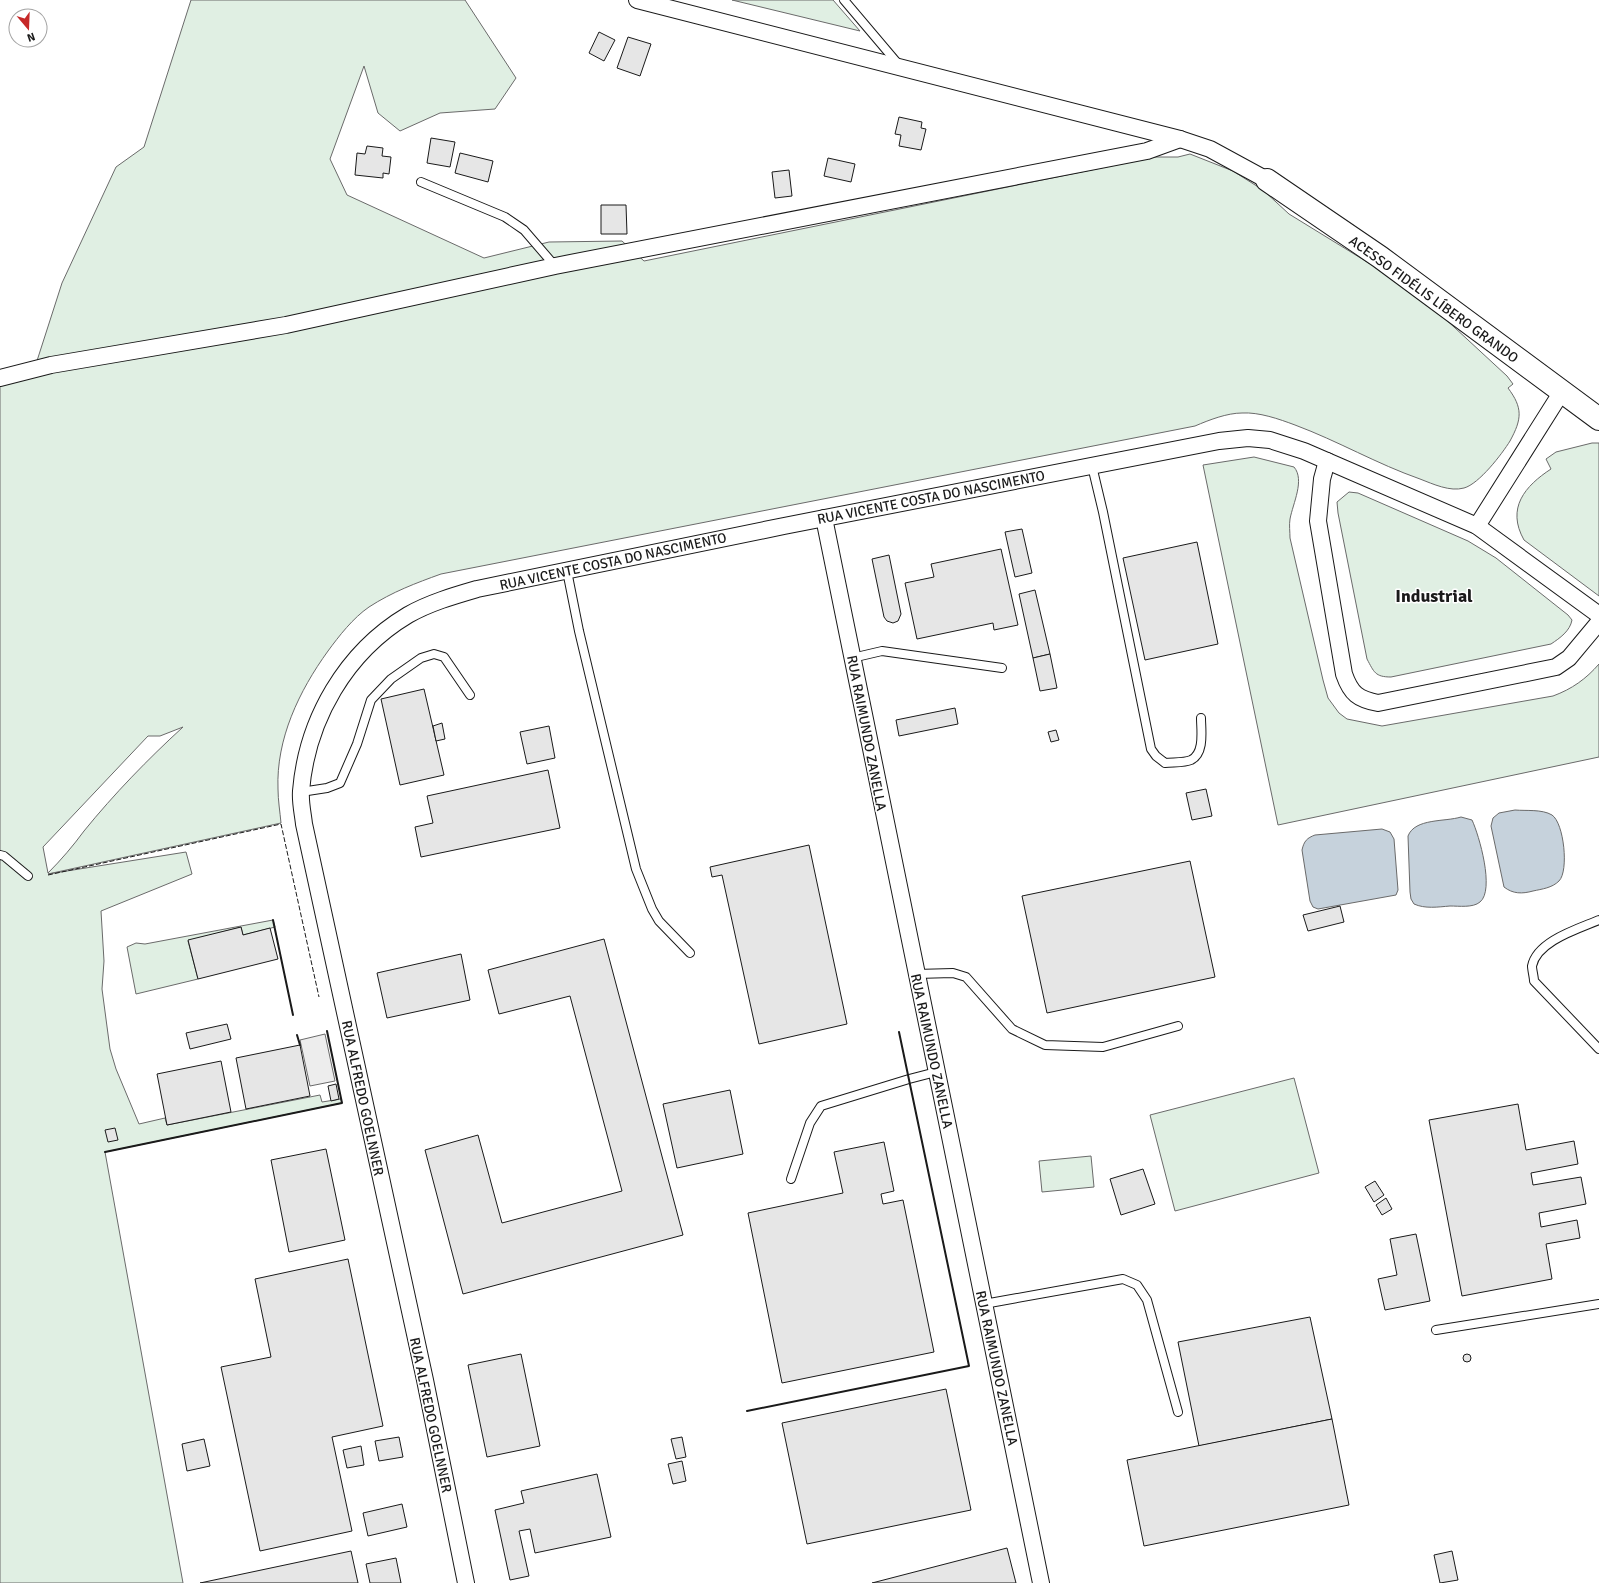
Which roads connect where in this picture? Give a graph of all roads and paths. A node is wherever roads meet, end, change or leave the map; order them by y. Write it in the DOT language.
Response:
graph roads {
  1 [pos="637,0"];
  2 [pos="844,0"];
  3 [pos="900,67"];
  4 [pos="1180,139"];
  5 [pos="1267,180"];
  6 [pos="421,182"];
  7 [pos="555,266"];
  8 [pos="0,378"];
  9 [pos="1561,393"];
  10 [pos="1599,419"];
  11 [pos="1327,461"];
  12 [pos="1092,466"];
  13 [pos="824,518"];
  14 [pos="1477,526"];
  15 [pos="567,571"];
  16 [pos="1599,615"];
  17 [pos="1599,622"];
  18 [pos="382,634"];
  19 [pos="852,658"];
  20 [pos="1002,668"];
  21 [pos="470,695"];
  22 [pos="1201,718"];
  23 [pos="301,792"];
  24 [pos="0,855"];
  25 [pos="28,876"];
  26 [pos="1599,920"];
  27 [pos="690,953"];
  28 [pos="916,974"];
  29 [pos="1178,1026"];
  30 [pos="1599,1049"];
  31 [pos="936,1072"];
  32 [pos="791,1179"];
  33 [pos="984,1304"];
  34 [pos="1599,1304"];
  35 [pos="1436,1330"];
  36 [pos="1178,1412"];
  37 [pos="466,1583"];
  38 [pos="1042,1583"];
  1 -- 3 [label="street"];
  2 -- 3 [label="lane"];
  3 -- 4 [label="street"];
  4 -- 5 [label="street"];
  4 -- 7 [label="street"];
  5 -- 9 [label="street, ACESSO FIDÉLIS LÍBERO GRANDO"];
  6 -- 7 [label="lane"];
  7 -- 8 [label="street"];
  9 -- 10 [label="street, ACESSO FIDÉLIS LÍBERO GRANDO"];
  9 -- 14 [label="street"];
  11 -- 12 [label="street, RUA VICENTE COSTA DO NASCIMENTO"];
  11 -- 14 [label="street, RUA VICENTE COSTA DO NASCIMENTO"];
  11 -- 17 [label="street"];
  12 -- 13 [label="street, RUA VICENTE COSTA DO NASCIMENTO"];
  12 -- 22 [label="lane"];
  13 -- 15 [label="street, RUA VICENTE COSTA DO NASCIMENTO"];
  13 -- 19 [label="street, RUA RAIMUNDO ZANELLA"];
  14 -- 16 [label="street, RUA VICENTE COSTA DO NASCIMENTO"];
  15 -- 18 [label="street, RUA VICENTE COSTA DO NASCIMENTO"];
  15 -- 27 [label="lane"];
  18 -- 23 [label="street, RUA ALFREDO GOELNNER"];
  19 -- 20 [label="lane"];
  19 -- 28 [label="street, RUA RAIMUNDO ZANELLA"];
  21 -- 23 [label="lane"];
  23 -- 37 [label="street, RUA ALFREDO GOELNNER"];
  24 -- 25 [label="lane"];
  26 -- 30 [label="lane"];
  28 -- 29 [label="lane"];
  28 -- 31 [label="street, RUA RAIMUNDO ZANELLA"];
  31 -- 32 [label="lane"];
  31 -- 33 [label="street, RUA RAIMUNDO ZANELLA"];
  33 -- 36 [label="lane"];
  33 -- 38 [label="street, RUA RAIMUNDO ZANELLA"];
  34 -- 35 [label="lane"];
}
